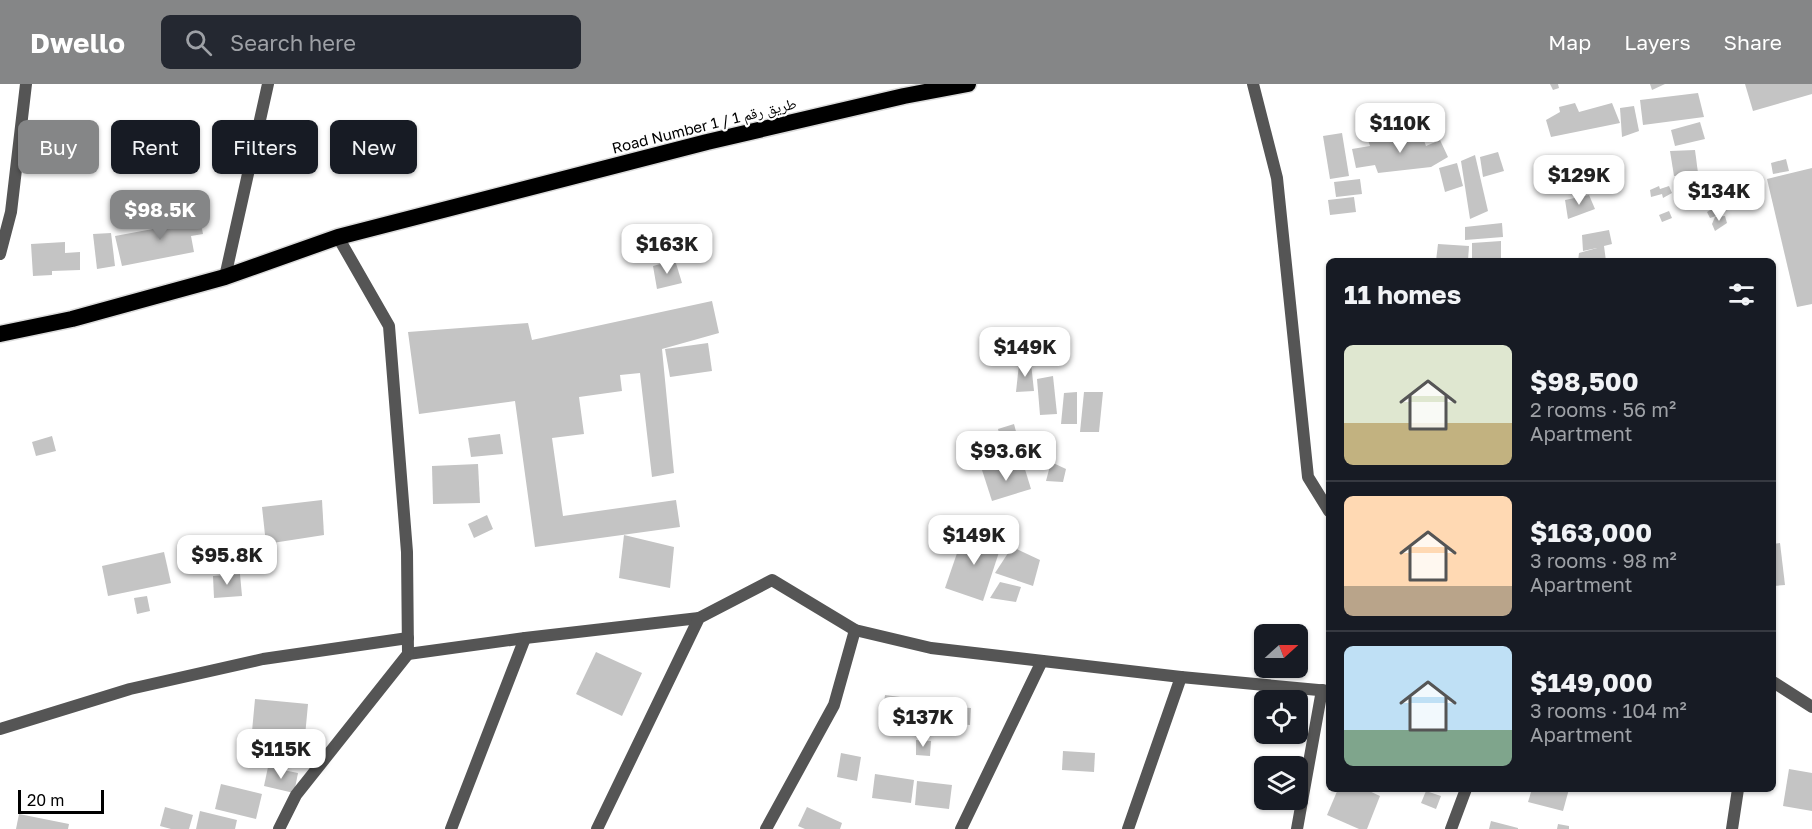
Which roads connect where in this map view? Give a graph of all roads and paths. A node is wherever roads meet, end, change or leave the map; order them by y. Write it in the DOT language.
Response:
graph roads {
  1 [pos="26,84"];
  2 [pos="268,84"];
  3 [pos="918,84"];
  4 [pos="968,84"];
  5 [pos="1253,84"];
  6 [pos="904,96"];
  7 [pos="6,212"];
  8 [pos="338,237"];
  9 [pos="0,254"];
  10 [pos="225,277"];
  11 [pos="0,334"];
  12 [pos="1326,506"];
  13 [pos="699,618"];
  14 [pos="855,630"];
  15 [pos="408,638"];
  16 [pos="525,638"];
  17 [pos="408,654"];
  18 [pos="1042,661"];
  19 [pos="1181,677"];
  20 [pos="1776,684"];
  21 [pos="1326,690"];
  22 [pos="1812,706"];
  23 [pos="0,729"];
  24 [pos="1466,792"];
  25 [pos="1738,792"];
  26 [pos="1734,828"];
  27 [pos="279,829"];
  28 [pos="451,829"];
  29 [pos="597,829"];
  30 [pos="766,829"];
  31 [pos="961,829"];
  32 [pos="1128,829"];
  33 [pos="1297,829"];
  34 [pos="1451,829"];
  1 -- 7 [label="street"];
  2 -- 10 [label="street"];
  3 -- 6 [label="street"];
  4 -- 6 [label="highway, Road Number 1 / طريق رقم 1"];
  5 -- 12 [label="street"];
  6 -- 8 [label="highway, Road Number 1 / طريق رقم 1"];
  7 -- 9 [label="street"];
  8 -- 10 [label="highway, Road Number 1 / طريق رقم 1"];
  8 -- 15 [label="street"];
  10 -- 11 [label="highway, Road Number 1 / طريق رقم 1"];
  13 -- 14 [label="street"];
  13 -- 16 [label="street"];
  13 -- 29 [label="street"];
  14 -- 18 [label="street"];
  14 -- 30 [label="street"];
  15 -- 17 [label="street"];
  15 -- 23 [label="street"];
  16 -- 17 [label="street"];
  16 -- 28 [label="street"];
  17 -- 27 [label="street"];
  18 -- 19 [label="street"];
  18 -- 31 [label="street"];
  19 -- 21 [label="street"];
  19 -- 32 [label="street"];
  20 -- 22 [label="street"];
  21 -- 33 [label="street"];
  24 -- 34 [label="street"];
  25 -- 26 [label="street"];
}
